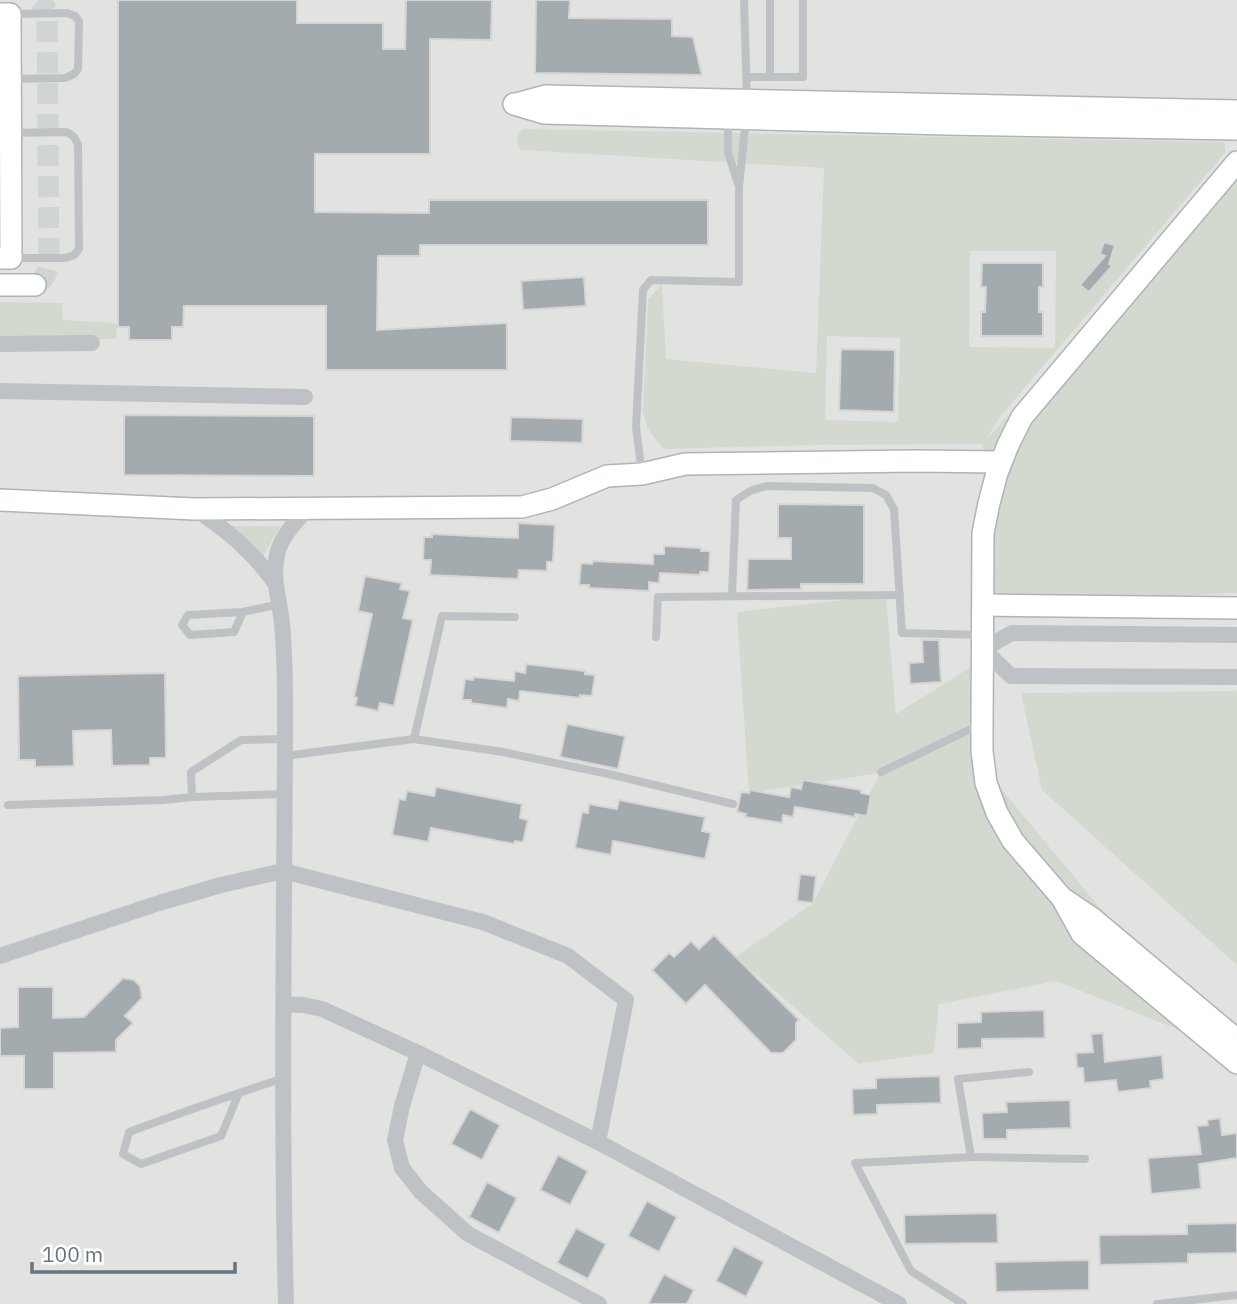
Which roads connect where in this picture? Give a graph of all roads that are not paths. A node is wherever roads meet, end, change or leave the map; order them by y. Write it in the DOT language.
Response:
graph roads {
  1 [pos="744,0"];
  2 [pos="770,0"];
  3 [pos="803,0"];
  4 [pos="5,14"];
  5 [pos="746,77"];
  6 [pos="770,77"];
  7 [pos="10,79"];
  8 [pos="1237,111"];
  9 [pos="740,112"];
  10 [pos="1237,129"];
  11 [pos="10,133"];
  12 [pos="1237,162"];
  13 [pos="739,187"];
  14 [pos="6,258"];
  15 [pos="0,285"];
  16 [pos="35,285"];
  17 [pos="92,343"];
  18 [pos="0,344"];
  19 [pos="0,391"];
  20 [pos="305,397"];
  21 [pos="1001,462"];
  22 [pos="642,474"];
  23 [pos="0,500"];
  24 [pos="308,508"];
  25 [pos="194,509"];
  26 [pos="275,583"];
  27 [pos="900,595"];
  28 [pos="732,596"];
  29 [pos="280,604"];
  30 [pos="983,605"];
  31 [pos="1237,608"];
  32 [pos="243,612"];
  33 [pos="515,617"];
  34 [pos="1237,635"];
  35 [pos="656,637"];
  36 [pos="983,642"];
  37 [pos="1237,677"];
  38 [pos="982,724"];
  39 [pos="285,739"];
  40 [pos="414,739"];
  41 [pos="285,756"];
  42 [pos="881,772"];
  43 [pos="284,794"];
  44 [pos="192,797"];
  45 [pos="733,804"];
  46 [pos="8,805"];
  47 [pos="283,871"];
  48 [pos="1062,898"];
  49 [pos="0,956"];
  50 [pos="284,1004"];
  51 [pos="1237,1040"];
  52 [pos="418,1053"];
  53 [pos="1237,1063"];
  54 [pos="1029,1072"];
  55 [pos="284,1078"];
  56 [pos="239,1093"];
  57 [pos="598,1142"];
  58 [pos="971,1157"];
  59 [pos="1085,1159"];
  60 [pos="1237,1294"];
  61 [pos="286,1304"];
  62 [pos="599,1304"];
  63 [pos="899,1304"];
  64 [pos="963,1304"];
  65 [pos="1157,1304"];
  1 -- 5 [label="lane"];
  2 -- 6 [label="lane"];
  3 -- 6 [label="lane"];
  4 -- 7 [label="main road"];
  4 -- 7 [label="lane"];
  5 -- 6 [label="lane"];
  5 -- 9 [label="lane"];
  7 -- 11 [label="main road"];
  8 -- 9 [label="main road"];
  9 -- 9 [label="main road"];
  9 -- 10 [label="main road"];
  9 -- 13 [label="lane"];
  9 -- 13 [label="lane"];
  11 -- 14 [label="main road"];
  11 -- 14 [label="lane"];
  12 -- 21 [label="main road"];
  13 -- 22 [label="lane"];
  15 -- 16 [label="main road"];
  17 -- 18 [label="street"];
  19 -- 20 [label="street"];
  21 -- 22 [label="main road"];
  21 -- 30 [label="main road"];
  22 -- 24 [label="main road"];
  23 -- 25 [label="main road"];
  24 -- 25 [label="main road"];
  24 -- 26 [label="street"];
  25 -- 26 [label="street"];
  26 -- 29 [label="street"];
  27 -- 28 [label="lane"];
  27 -- 28 [label="lane"];
  27 -- 36 [label="lane"];
  28 -- 35 [label="lane"];
  29 -- 32 [label="lane"];
  29 -- 39 [label="street"];
  30 -- 31 [label="main road"];
  30 -- 36 [label="main road"];
  32 -- 32 [label="lane"];
  33 -- 40 [label="lane"];
  34 -- 36 [label="street"];
  36 -- 37 [label="street"];
  36 -- 38 [label="main road"];
  38 -- 42 [label="lane"];
  38 -- 48 [label="main road"];
  39 -- 41 [label="street"];
  39 -- 44 [label="lane"];
  40 -- 41 [label="lane"];
  40 -- 45 [label="lane"];
  41 -- 43 [label="street"];
  43 -- 44 [label="lane"];
  43 -- 47 [label="street"];
  44 -- 46 [label="lane"];
  47 -- 49 [label="street"];
  47 -- 50 [label="street"];
  47 -- 57 [label="street"];
  48 -- 51 [label="main road"];
  48 -- 53 [label="main road"];
  50 -- 52 [label="street"];
  50 -- 55 [label="street"];
  52 -- 57 [label="street"];
  52 -- 62 [label="street"];
  54 -- 58 [label="lane"];
  55 -- 56 [label="lane"];
  55 -- 61 [label="street"];
  56 -- 56 [label="lane"];
  57 -- 63 [label="street"];
  58 -- 59 [label="lane"];
  58 -- 64 [label="lane"];
  60 -- 65 [label="lane"];
}
